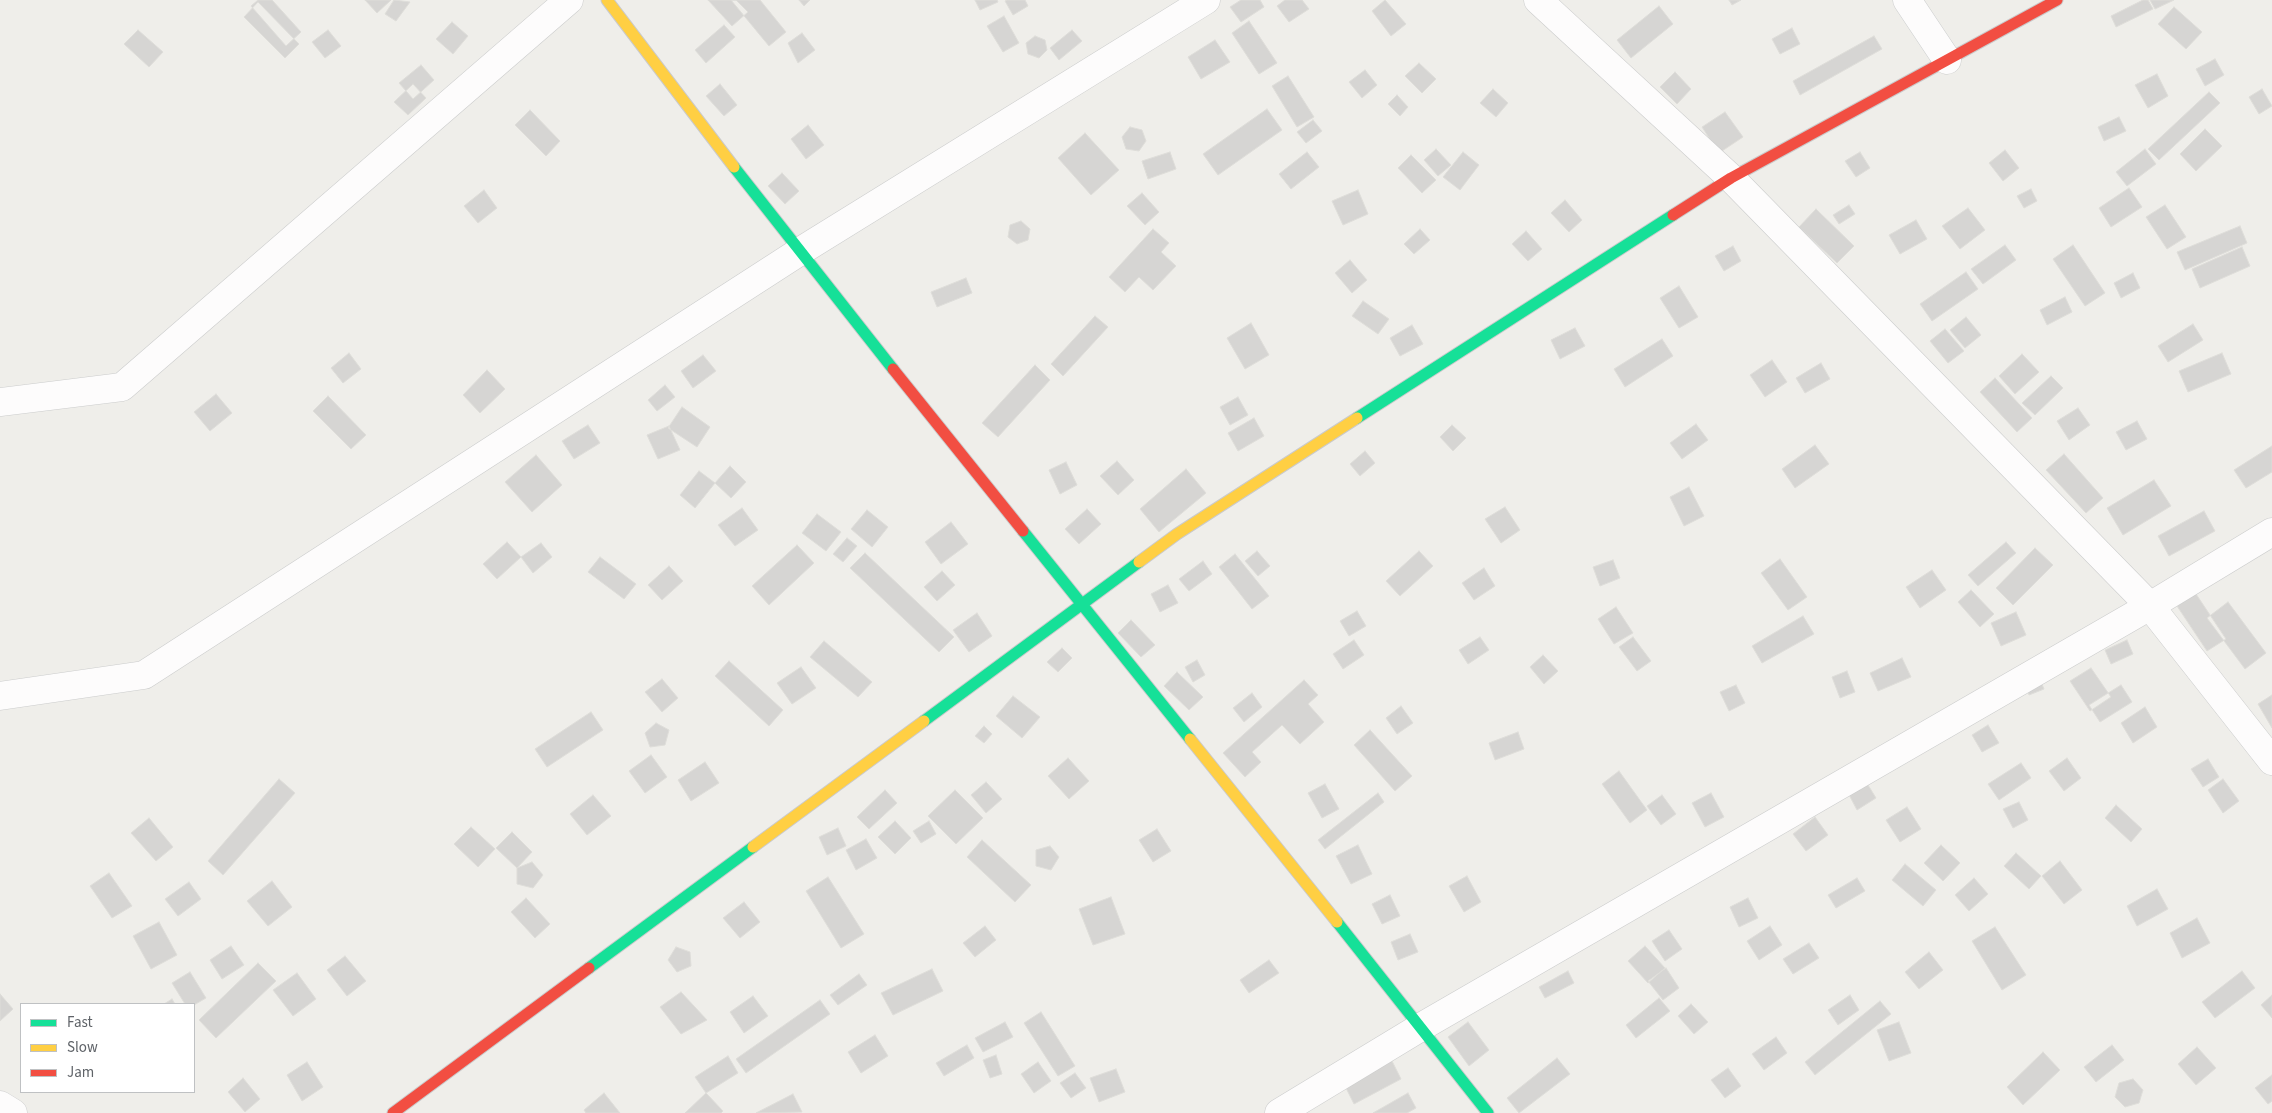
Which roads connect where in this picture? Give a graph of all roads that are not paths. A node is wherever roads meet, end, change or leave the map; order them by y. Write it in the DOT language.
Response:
graph roads {
  1 [pos="569,0"];
  2 [pos="607,0"];
  3 [pos="1206,0"];
  4 [pos="1538,0"];
  5 [pos="1907,0"];
  6 [pos="2058,0"];
  7 [pos="1947,60"];
  8 [pos="1731,178"];
  9 [pos="799,252"];
  10 [pos="0,402"];
  11 [pos="2272,532"];
  12 [pos="1082,604"];
  13 [pos="2150,606"];
  14 [pos="0,696"];
  15 [pos="2272,761"];
  16 [pos="1421,1026"];
  17 [pos="0,1105"];
  18 [pos="13,1113"];
  19 [pos="393,1113"];
  20 [pos="1279,1113"];
  21 [pos="1488,1113"];
  1 -- 10 [label="street"];
  2 -- 9 [label="main road"];
  3 -- 9 [label="street"];
  4 -- 8 [label="street"];
  5 -- 7 [label="street"];
  6 -- 7 [label="main road"];
  7 -- 8 [label="main road"];
  8 -- 12 [label="main road"];
  8 -- 13 [label="street"];
  9 -- 12 [label="main road"];
  9 -- 14 [label="street"];
  11 -- 13 [label="street"];
  12 -- 16 [label="main road"];
  12 -- 19 [label="main road"];
  13 -- 15 [label="street"];
  13 -- 16 [label="street"];
  16 -- 20 [label="street"];
  16 -- 21 [label="main road"];
  17 -- 18 [label="street"];
}
